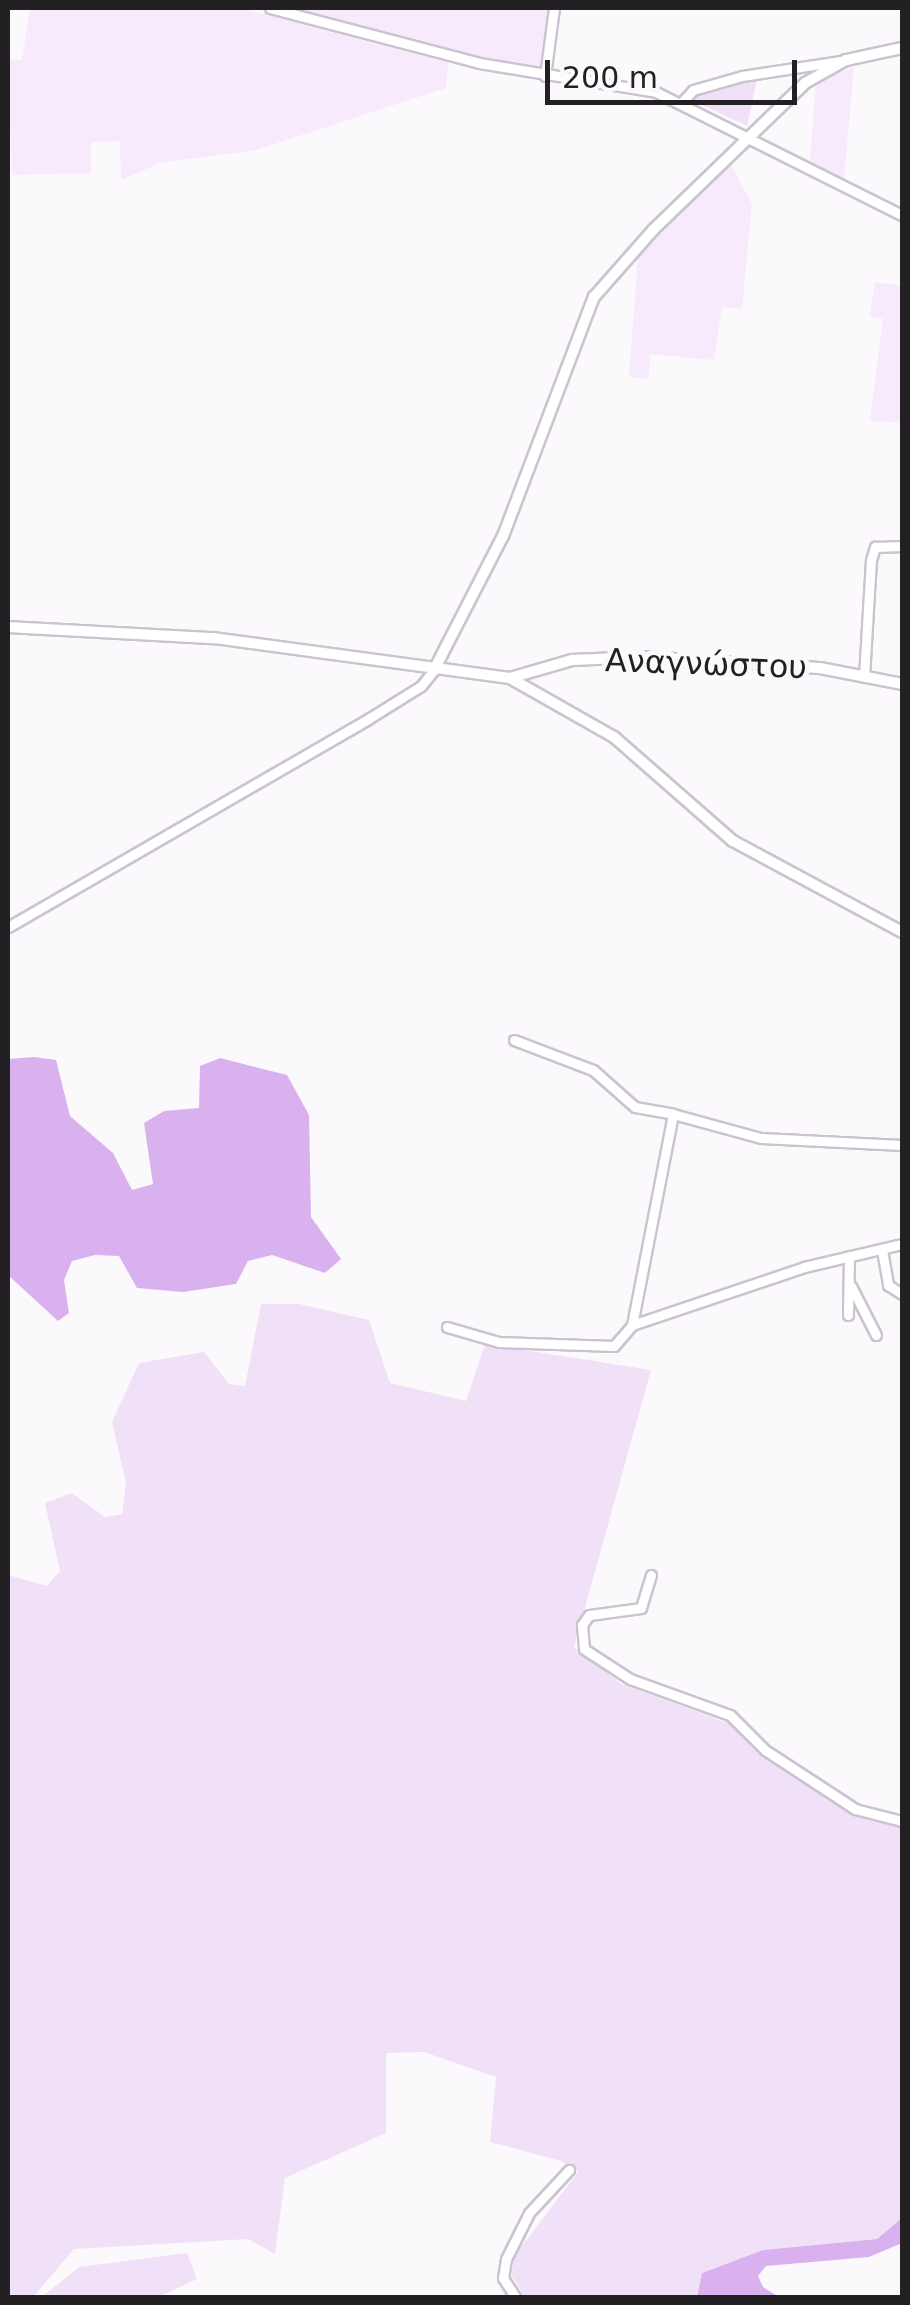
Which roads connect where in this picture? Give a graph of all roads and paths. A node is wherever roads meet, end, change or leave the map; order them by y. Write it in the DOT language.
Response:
graph roads {
  1 [pos="270,8"];
  2 [pos="554,8"];
  3 [pos="902,48"];
  4 [pos="846,60"];
  5 [pos="545,76"];
  6 [pos="682,102"];
  7 [pos="750,135"];
  8 [pos="902,215"];
  9 [pos="902,546"];
  10 [pos="8,627"];
  11 [pos="434,670"];
  12 [pos="864,677"];
  13 [pos="510,678"];
  14 [pos="902,684"];
  15 [pos="8,927"];
  16 [pos="902,932"];
  17 [pos="514,1040"];
  18 [pos="673,1114"];
  19 [pos="902,1145"];
  20 [pos="902,1244"];
  21 [pos="882,1250"];
  22 [pos="849,1256"];
  23 [pos="851,1286"];
  24 [pos="902,1294"];
  25 [pos="848,1316"];
  26 [pos="632,1325"];
  27 [pos="446,1327"];
  28 [pos="876,1335"];
  29 [pos="651,1574"];
  30 [pos="902,1820"];
  31 [pos="569,2170"];
  32 [pos="516,2298"];
  1 -- 5 [label="street"];
  2 -- 5 [label="street"];
  3 -- 4 [label="street"];
  4 -- 6 [label="street"];
  4 -- 7 [label="street"];
  5 -- 6 [label="street"];
  6 -- 7 [label="street"];
  7 -- 8 [label="street"];
  7 -- 11 [label="street"];
  9 -- 12 [label="street"];
  10 -- 11 [label="street"];
  11 -- 13 [label="street"];
  11 -- 15 [label="street"];
  12 -- 13 [label="street, Αναγνώστου"];
  12 -- 14 [label="street, Αναγνώστου"];
  13 -- 16 [label="street"];
  17 -- 18 [label="street"];
  18 -- 19 [label="street"];
  18 -- 26 [label="street"];
  20 -- 21 [label="street"];
  21 -- 22 [label="street"];
  21 -- 24 [label="street"];
  22 -- 23 [label="street"];
  22 -- 26 [label="street"];
  23 -- 25 [label="street"];
  23 -- 28 [label="street"];
  26 -- 27 [label="street"];
  29 -- 30 [label="street"];
  31 -- 32 [label="street"];
}
